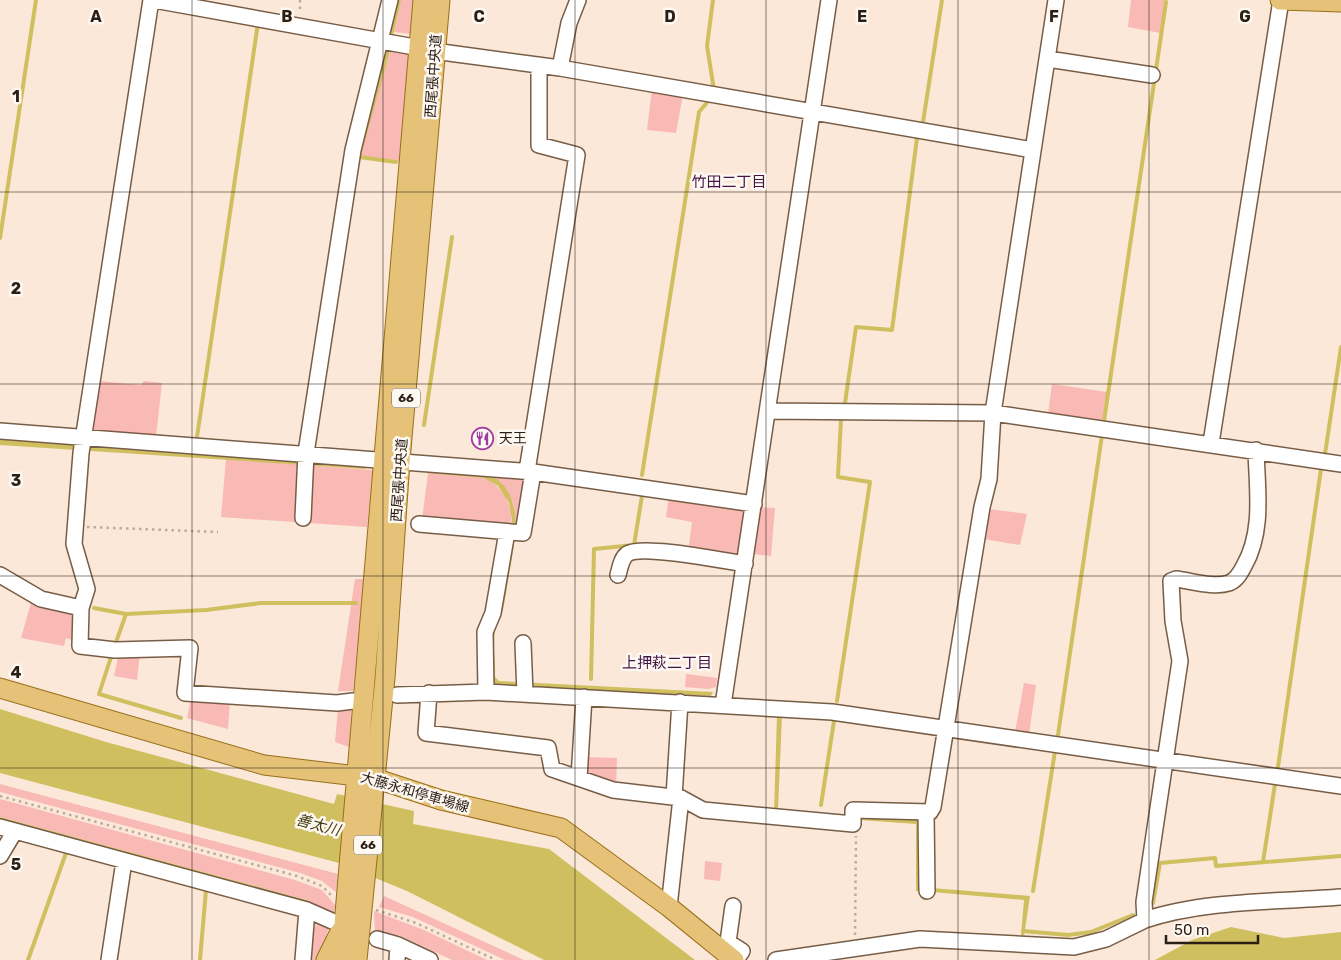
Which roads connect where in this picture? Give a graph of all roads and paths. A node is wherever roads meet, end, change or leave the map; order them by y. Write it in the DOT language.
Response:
graph roads {
  1 [pos="153,0"];
  2 [pos="390,0"];
  3 [pos="423,0"];
  4 [pos="440,0"];
  5 [pos="578,0"];
  6 [pos="828,0"];
  7 [pos="1056,0"];
  8 [pos="1280,0"];
  9 [pos="1314,2"];
  10 [pos="1341,2"];
  11 [pos="1341,10"];
  12 [pos="381,40"];
  13 [pos="427,49"];
  14 [pos="1048,59"];
  15 [pos="539,66"];
  16 [pos="560,68"];
  17 [pos="1152,76"];
  18 [pos="811,112"];
  19 [pos="1033,150"];
  20 [pos="767,411"];
  21 [pos="994,413"];
  22 [pos="0,430"];
  23 [pos="1211,443"];
  24 [pos="82,444"];
  25 [pos="1256,450"];
  26 [pos="306,459"];
  27 [pos="393,460"];
  28 [pos="1341,464"];
  29 [pos="530,471"];
  30 [pos="754,504"];
  31 [pos="304,518"];
  32 [pos="418,524"];
  33 [pos="76,527"];
  34 [pos="218,532"];
  35 [pos="511,532"];
  36 [pos="745,564"];
  37 [pos="0,575"];
  38 [pos="618,575"];
  39 [pos="81,608"];
  40 [pos="523,643"];
  41 [pos="0,688"];
  42 [pos="524,688"];
  43 [pos="486,692"];
  44 [pos="429,693"];
  45 [pos="396,695"];
  46 [pos="584,697"];
  47 [pos="353,701"];
  48 [pos="680,702"];
  49 [pos="723,705"];
  50 [pos="945,727"];
  51 [pos="1165,759"];
  52 [pos="579,778"];
  53 [pos="365,785"];
  54 [pos="1341,786"];
  55 [pos="0,796"];
  56 [pos="678,798"];
  57 [pos="926,813"];
  58 [pos="853,824"];
  59 [pos="7,829"];
  60 [pos="0,856"];
  61 [pos="124,861"];
  62 [pos="927,891"];
  63 [pos="1341,897"];
  64 [pos="669,906"];
  65 [pos="732,906"];
  66 [pos="351,907"];
  67 [pos="307,910"];
  68 [pos="1145,920"];
  69 [pos="377,940"];
  70 [pos="856,946"];
  71 [pos="398,952"];
  72 [pos="109,960"];
  73 [pos="303,960"];
  74 [pos="326,960"];
  75 [pos="342,960"];
  76 [pos="357,960"];
  77 [pos="371,960"];
  78 [pos="430,960"];
  79 [pos="496,960"];
  80 [pos="735,960"];
  81 [pos="776,960"];
  1 -- 12 [label="street"];
  1 -- 24 [label="street"];
  2 -- 12 [label="street"];
  3 -- 13 [label="main road, 西尾張中央道 / 66"];
  4 -- 13 [label="main road, 西尾張中央道 / 66"];
  5 -- 16 [label="street"];
  6 -- 18 [label="street"];
  7 -- 14 [label="street"];
  8 -- 9 [label="main road"];
  8 -- 23 [label="street"];
  9 -- 10 [label="main road"];
  9 -- 11 [label="street"];
  12 -- 13 [label="street"];
  12 -- 26 [label="street"];
  13 -- 15 [label="street"];
  13 -- 27 [label="main road, 西尾張中央道 / 66"];
  14 -- 17 [label="street"];
  14 -- 19 [label="street"];
  15 -- 16 [label="street"];
  15 -- 29 [label="street"];
  16 -- 18 [label="street"];
  18 -- 19 [label="street"];
  18 -- 20 [label="street"];
  19 -- 21 [label="street"];
  20 -- 21 [label="street"];
  20 -- 30 [label="street"];
  21 -- 23 [label="street"];
  21 -- 50 [label="street"];
  22 -- 24 [label="street"];
  23 -- 25 [label="street"];
  24 -- 26 [label="street"];
  24 -- 33 [label="street"];
  25 -- 28 [label="street"];
  25 -- 51 [label="street"];
  26 -- 27 [label="street"];
  26 -- 31 [label="street"];
  27 -- 29 [label="street"];
  27 -- 53 [label="main road, 西尾張中央道 / 66"];
  29 -- 30 [label="street"];
  29 -- 35 [label="street"];
  30 -- 36 [label="street"];
  32 -- 35 [label="street"];
  33 -- 34 [label="path"];
  33 -- 39 [label="street"];
  35 -- 43 [label="street"];
  36 -- 38 [label="street"];
  36 -- 49 [label="street"];
  37 -- 39 [label="street"];
  39 -- 47 [label="street"];
  40 -- 42 [label="street"];
  41 -- 53 [label="main road, 大藤永和停車場線"];
  42 -- 43 [label="street"];
  42 -- 46 [label="street"];
  43 -- 44 [label="street"];
  44 -- 45 [label="street"];
  44 -- 52 [label="street"];
  46 -- 48 [label="street"];
  46 -- 52 [label="street"];
  48 -- 49 [label="street"];
  48 -- 56 [label="street"];
  49 -- 50 [label="street"];
  50 -- 51 [label="street"];
  50 -- 57 [label="street"];
  51 -- 54 [label="street"];
  51 -- 68 [label="street"];
  52 -- 56 [label="street"];
  53 -- 64 [label="main road, 大藤永和停車場線"];
  53 -- 66 [label="main road, 西尾張中央道 / 66"];
  55 -- 66 [label="path"];
  56 -- 58 [label="street"];
  56 -- 64 [label="street"];
  57 -- 58 [label="street"];
  57 -- 62 [label="street"];
  58 -- 70 [label="path"];
  59 -- 60 [label="street"];
  59 -- 61 [label="street"];
  61 -- 67 [label="street"];
  61 -- 72 [label="street"];
  63 -- 68 [label="street"];
  64 -- 80 [label="main road, 大藤永和停車場線"];
  65 -- 80 [label="street"];
  66 -- 67 [label="street"];
  66 -- 74 [label="main road, 66"];
  66 -- 75 [label="main road, 西尾張中央道 / 66"];
  66 -- 76 [label="main road, 西尾張中央道 / 66"];
  66 -- 77 [label="main road, 66"];
  66 -- 79 [label="path"];
  67 -- 73 [label="street"];
  68 -- 70 [label="street"];
  69 -- 71 [label="street"];
  70 -- 81 [label="street"];
  71 -- 78 [label="street"];
}
